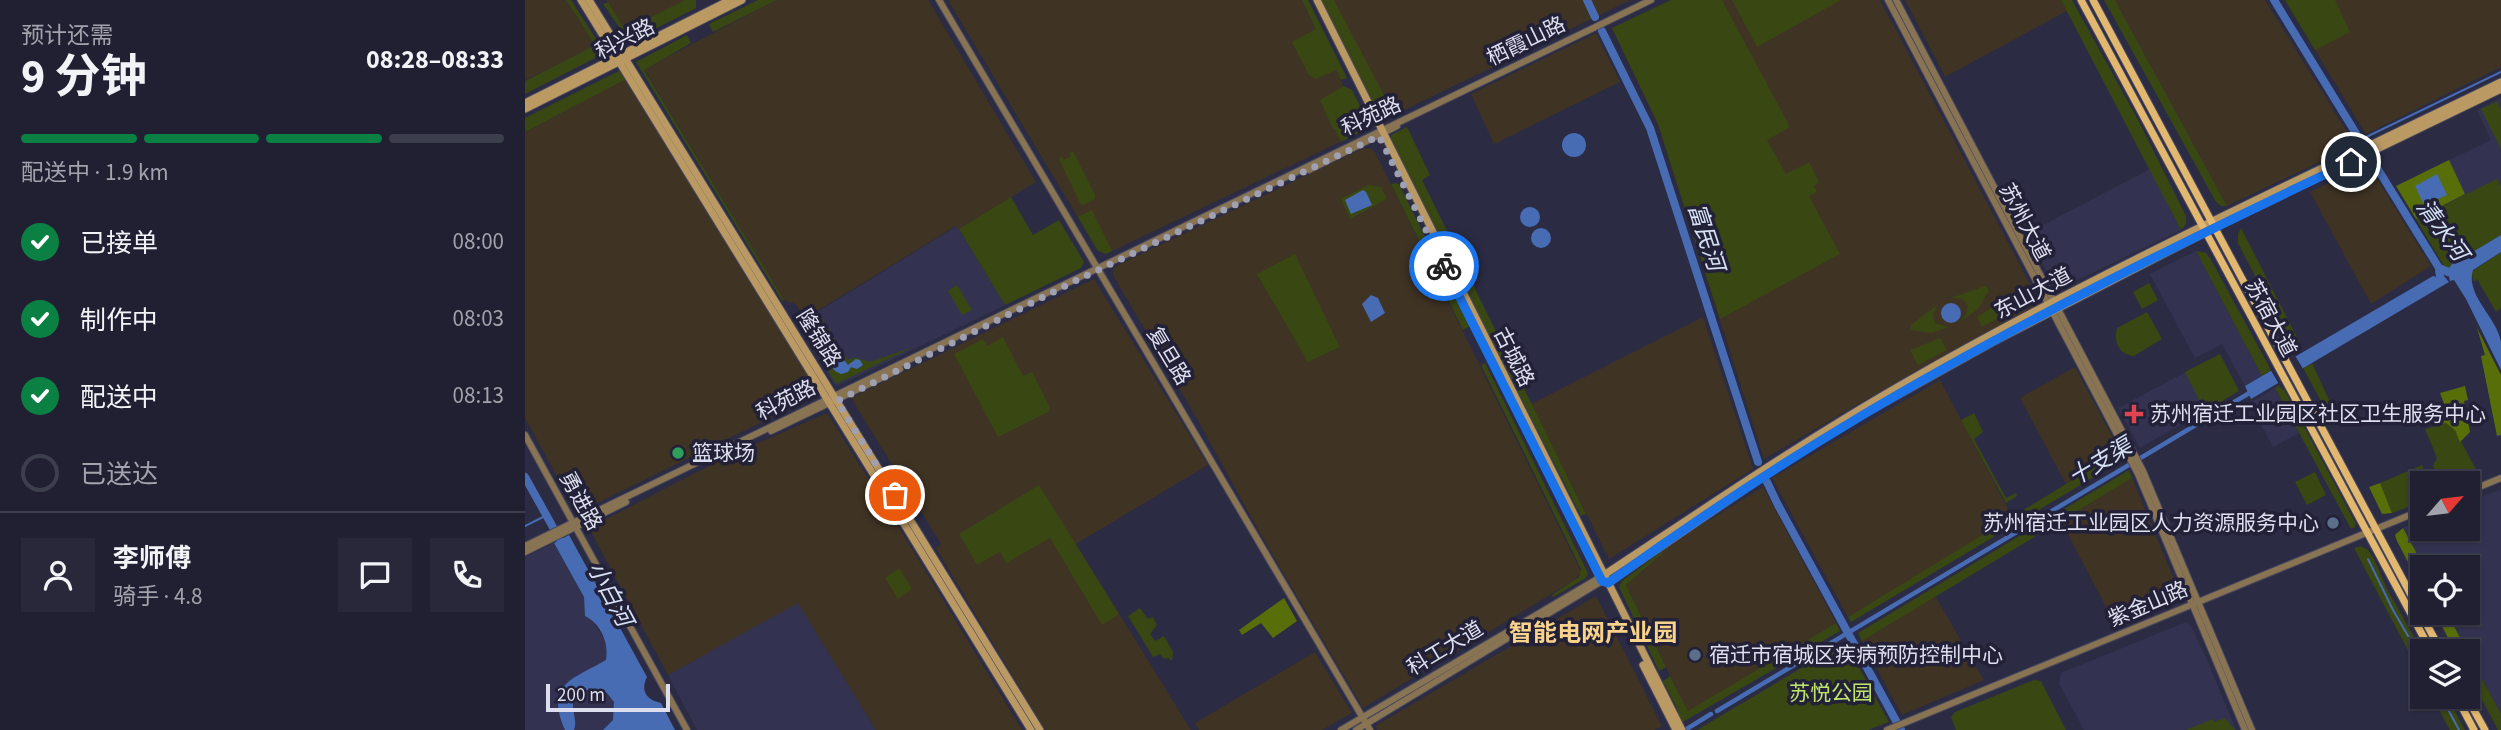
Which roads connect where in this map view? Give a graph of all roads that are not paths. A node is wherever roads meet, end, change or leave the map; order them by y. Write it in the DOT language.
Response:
graph roads {
  1 [pos="582,0"];
  2 [pos="589,0"];
  3 [pos="730,0"];
  4 [pos="742,0"];
  5 [pos="939,0"];
  6 [pos="1315,0"];
  7 [pos="1651,0"];
  8 [pos="1888,0"];
  9 [pos="1896,0"];
  10 [pos="2081,0"];
  11 [pos="2093,0"];
  12 [pos="621,58"];
  13 [pos="2501,82"];
  14 [pos="2501,89"];
  15 [pos="525,103"];
  16 [pos="525,109"];
  17 [pos="1416,115"];
  18 [pos="1380,133"];
  19 [pos="2214,224"];
  20 [pos="2204,230"];
  21 [pos="1097,269"];
  22 [pos="2053,306"];
  23 [pos="833,399"];
  24 [pos="525,435"];
  25 [pos="2501,478"];
  26 [pos="2480,487"];
  27 [pos="2410,515"];
  28 [pos="571,526"];
  29 [pos="2371,531"];
  30 [pos="548,538"];
  31 [pos="525,546"];
  32 [pos="525,552"];
  33 [pos="1603,579"];
  34 [pos="2196,603"];
  35 [pos="2425,639"];
  36 [pos="2434,639"];
  37 [pos="2463,709"];
  38 [pos="2473,709"];
  39 [pos="1366,724"];
  40 [pos="1890,728"];
  41 [pos="687,730"];
  42 [pos="1031,730"];
  43 [pos="1040,730"];
  44 [pos="1341,730"];
  45 [pos="1356,730"];
  46 [pos="1676,730"];
  47 [pos="1681,730"];
  48 [pos="2245,730"];
  49 [pos="2252,730"];
  50 [pos="2474,730"];
  51 [pos="2485,730"];
  1 -- 12 [label="main road, 隆锦路"];
  2 -- 12 [label="main road, 隆锦路"];
  3 -- 12 [label="main road, 科兴路"];
  4 -- 12 [label="main road, 科兴路"];
  5 -- 21 [label="street, 复旦路"];
  6 -- 18 [label="main road, 古城路"];
  7 -- 17 [label="street, 栖霞山路"];
  8 -- 22 [label="street, 苏州大道"];
  9 -- 22 [label="street, 苏州大道"];
  10 -- 20 [label="main road, 苏宿大道"];
  11 -- 19 [label="main road, 苏宿大道"];
  12 -- 15 [label="main road, 科兴路"];
  12 -- 16 [label="main road, 科兴路"];
  12 -- 23 [label="main road, 隆锦路"];
  13 -- 19 [label="main road, 东山大道"];
  14 -- 19 [label="main road, 东山大道"];
  17 -- 18 [label="street, 科苑路"];
  18 -- 21 [label="street, 科苑路"];
  18 -- 33 [label="main road, 古城路"];
  19 -- 20 [label="main road, 东山大道"];
  19 -- 29 [label="main road, 苏宿大道"];
  20 -- 22 [label="main road, 东山大道"];
  20 -- 29 [label="main road, 苏宿大道"];
  21 -- 23 [label="street, 科苑路"];
  21 -- 39 [label="street, 复旦路"];
  22 -- 33 [label="main road, 东山大道"];
  22 -- 34 [label="street, 苏州大道"];
  23 -- 28 [label="street, 科苑路"];
  23 -- 42 [label="main road, 隆锦路"];
  23 -- 43 [label="main road, 隆锦路"];
  24 -- 28 [label="street, 勇进路"];
  25 -- 26 [label="street"];
  27 -- 29 [label="street, 紫金山路"];
  28 -- 30 [label="street, 科苑路"];
  28 -- 41 [label="street, 勇进路"];
  29 -- 34 [label="street, 紫金山路"];
  29 -- 35 [label="main road, 苏宿大道"];
  29 -- 36 [label="main road, 苏宿大道"];
  30 -- 31 [label="street, 科苑路"];
  30 -- 32 [label="street, 科苑路"];
  33 -- 39 [label="street, 科工大道"];
  33 -- 46 [label="main road, 古城路"];
  33 -- 47 [label="main road, 古城路"];
  34 -- 40 [label="street, 紫金山路"];
  34 -- 48 [label="street, 苏州大道"];
  34 -- 49 [label="street, 苏州大道"];
  37 -- 50 [label="main road"];
  38 -- 51 [label="main road"];
  39 -- 44 [label="street, 科工大道"];
  39 -- 45 [label="street, 科工大道"];
}
